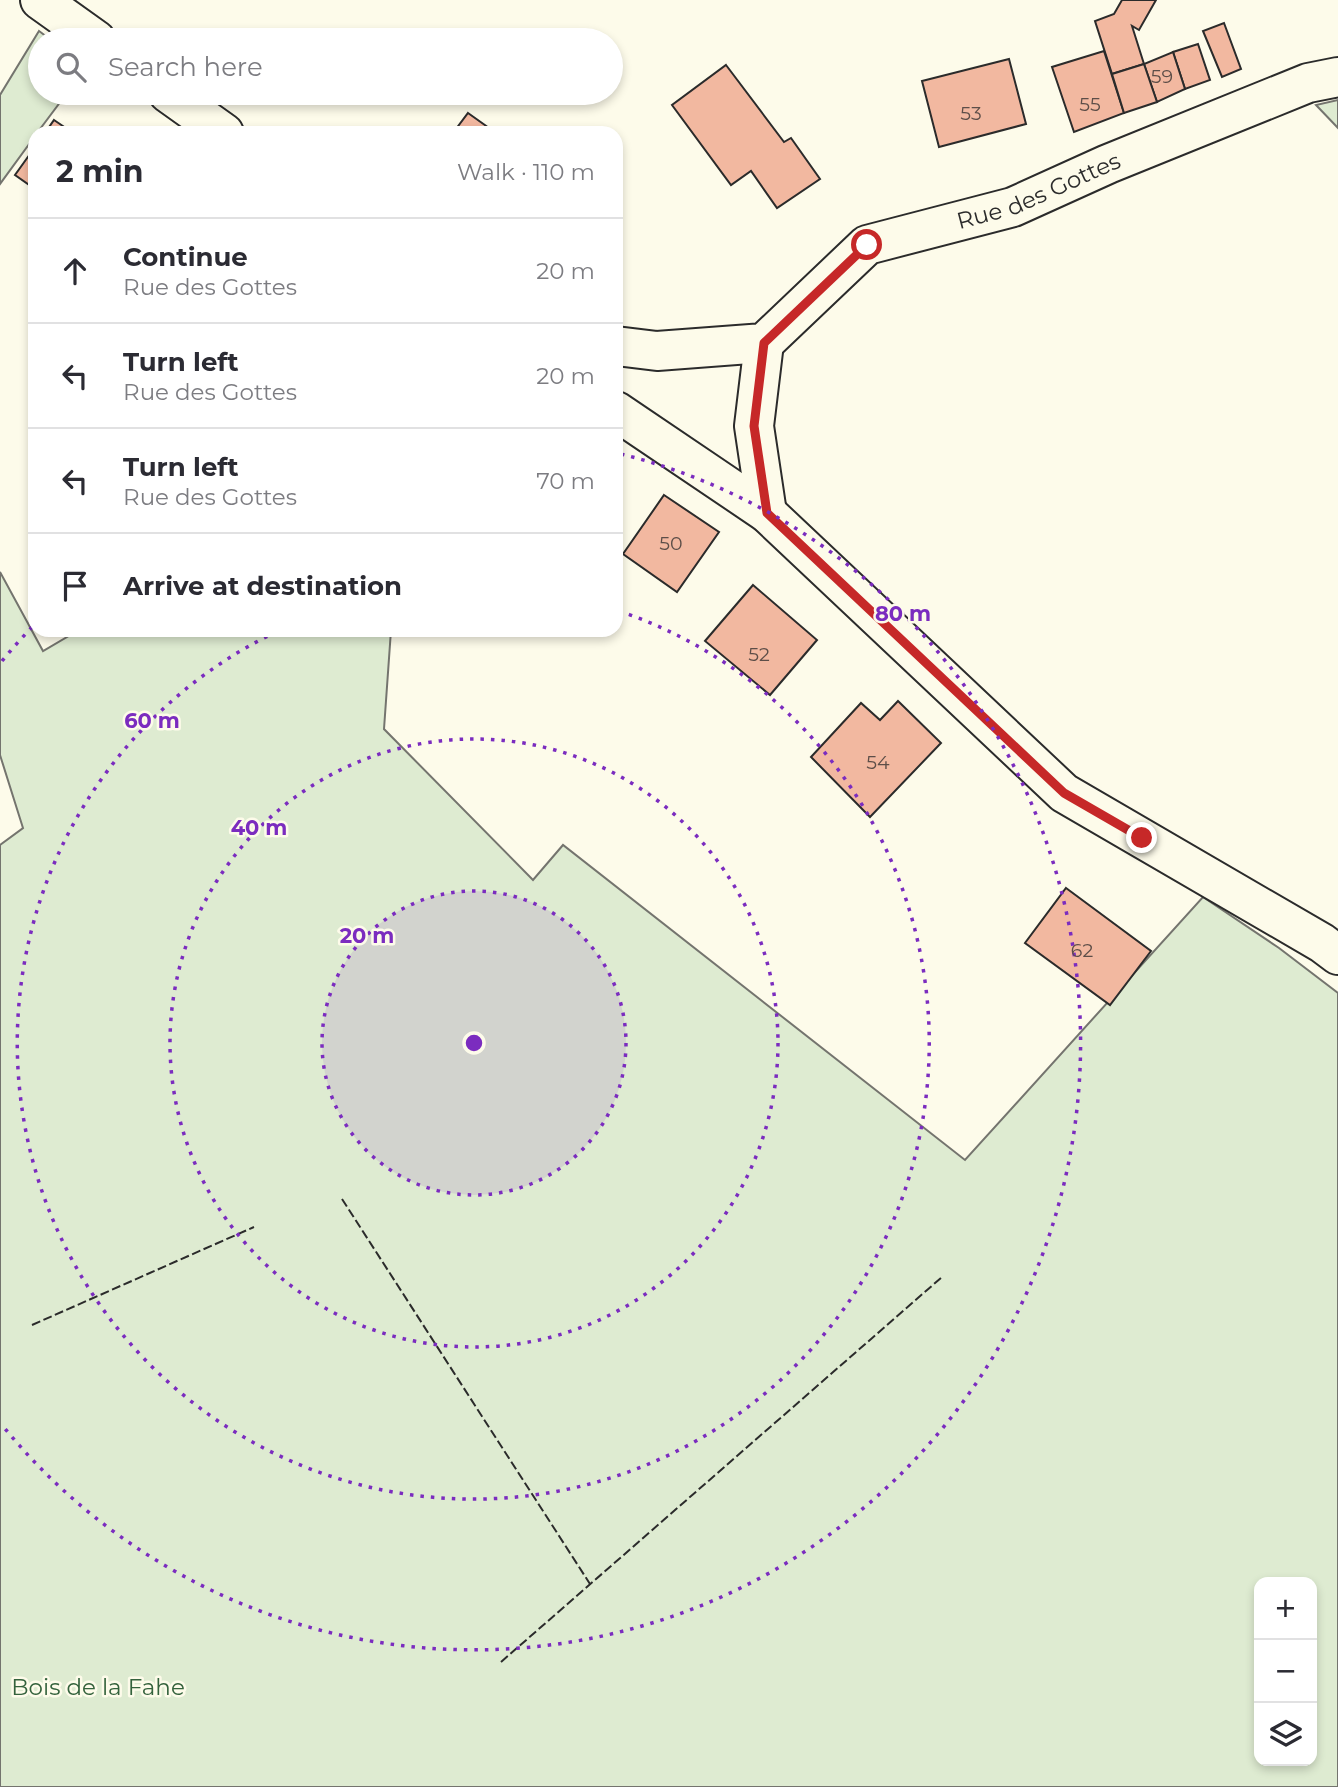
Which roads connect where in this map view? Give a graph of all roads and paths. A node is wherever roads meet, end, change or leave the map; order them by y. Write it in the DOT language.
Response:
graph roads {
  1 [pos="40,0"];
  2 [pos="79,28"];
  3 [pos="1338,76"];
  4 [pos="186,105"];
  5 [pos="214,126"];
  6 [pos="764,343"];
  7 [pos="623,347"];
  8 [pos="623,416"];
  9 [pos="767,513"];
  10 [pos="1330,949"];
  1 -- 2 [label="street"];
  3 -- 6 [label="street, Rue des Gottes"];
  4 -- 5 [label="street"];
  6 -- 7 [label="street"];
  6 -- 9 [label="street"];
  8 -- 9 [label="street"];
  9 -- 10 [label="street"];
}
